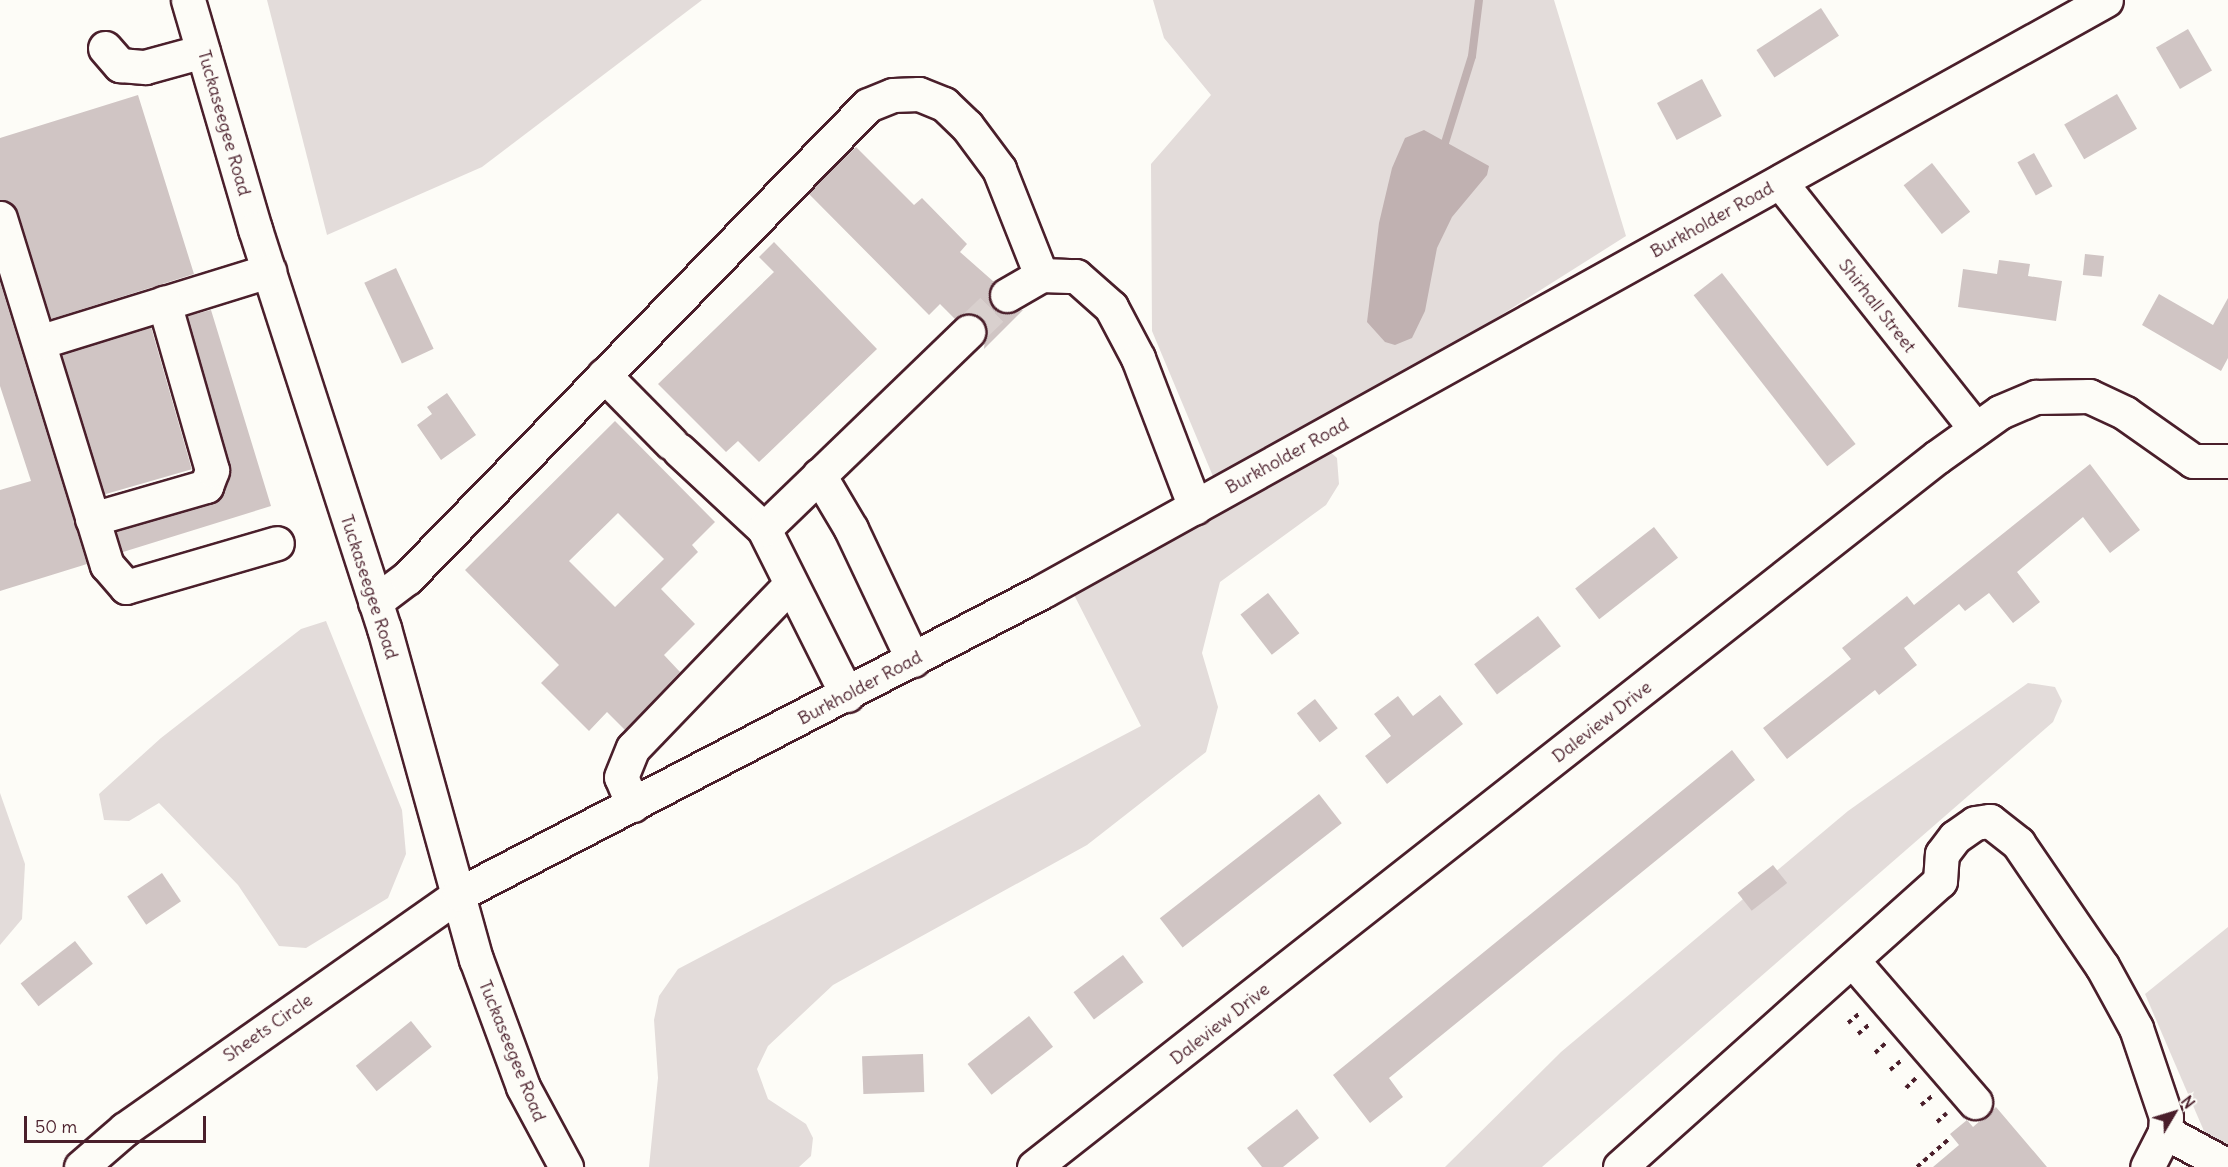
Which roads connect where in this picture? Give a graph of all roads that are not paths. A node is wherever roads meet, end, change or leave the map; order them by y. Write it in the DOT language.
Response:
graph roads {
  1 [pos="188,0"];
  2 [pos="2106,0"];
  3 [pos="105,48"];
  4 [pos="203,51"];
  5 [pos="1780,182"];
  6 [pos="0,218"];
  7 [pos="269,271"];
  8 [pos="1041,275"];
  9 [pos="1007,295"];
  10 [pos="165,303"];
  11 [pos="968,332"];
  12 [pos="39,342"];
  13 [pos="604,375"];
  14 [pos="1976,429"];
  15 [pos="2228,461"];
  16 [pos="819,475"];
  17 [pos="1195,507"];
  18 [pos="92,519"];
  19 [pos="764,530"];
  20 [pos="277,543"];
  21 [pos="790,585"];
  22 [pos="375,602"];
  23 [pos="913,660"];
  24 [pos="848,695"];
  25 [pos="633,805"];
  26 [pos="459,894"];
  27 [pos="1852,960"];
  28 [pos="1975,1102"];
  29 [pos="2165,1132"];
  30 [pos="81,1167"];
  31 [pos="566,1167"];
  32 [pos="1034,1167"];
  33 [pos="1620,1167"];
  34 [pos="2147,1167"];
  35 [pos="2228,1167"];
  1 -- 4 [label="street, Tuckaseegee Road"];
  2 -- 5 [label="street, Burkholder Road"];
  3 -- 4 [label="street"];
  4 -- 7 [label="street, Tuckaseegee Road"];
  5 -- 14 [label="street, Shirhall Street"];
  5 -- 17 [label="street, Burkholder Road"];
  6 -- 12 [label="street"];
  7 -- 10 [label="street"];
  7 -- 22 [label="street, Tuckaseegee Road"];
  8 -- 9 [label="street"];
  8 -- 13 [label="street"];
  8 -- 17 [label="street"];
  10 -- 12 [label="street"];
  10 -- 18 [label="street"];
  11 -- 16 [label="street"];
  12 -- 18 [label="street"];
  13 -- 19 [label="street"];
  13 -- 22 [label="street"];
  14 -- 15 [label="street, Daleview Drive"];
  14 -- 32 [label="street, Daleview Drive"];
  16 -- 19 [label="street"];
  16 -- 23 [label="street"];
  17 -- 23 [label="street, Burkholder Road"];
  18 -- 20 [label="street"];
  19 -- 21 [label="street"];
  21 -- 24 [label="street"];
  21 -- 25 [label="street"];
  22 -- 26 [label="street, Tuckaseegee Road"];
  23 -- 24 [label="street, Burkholder Road"];
  24 -- 25 [label="street, Burkholder Road"];
  25 -- 26 [label="street, Burkholder Road"];
  26 -- 30 [label="street, Sheets Circle"];
  26 -- 31 [label="street, Tuckaseegee Road"];
  27 -- 28 [label="street"];
  27 -- 29 [label="street"];
  27 -- 33 [label="street"];
  29 -- 34 [label="street"];
  29 -- 35 [label="street"];
}
